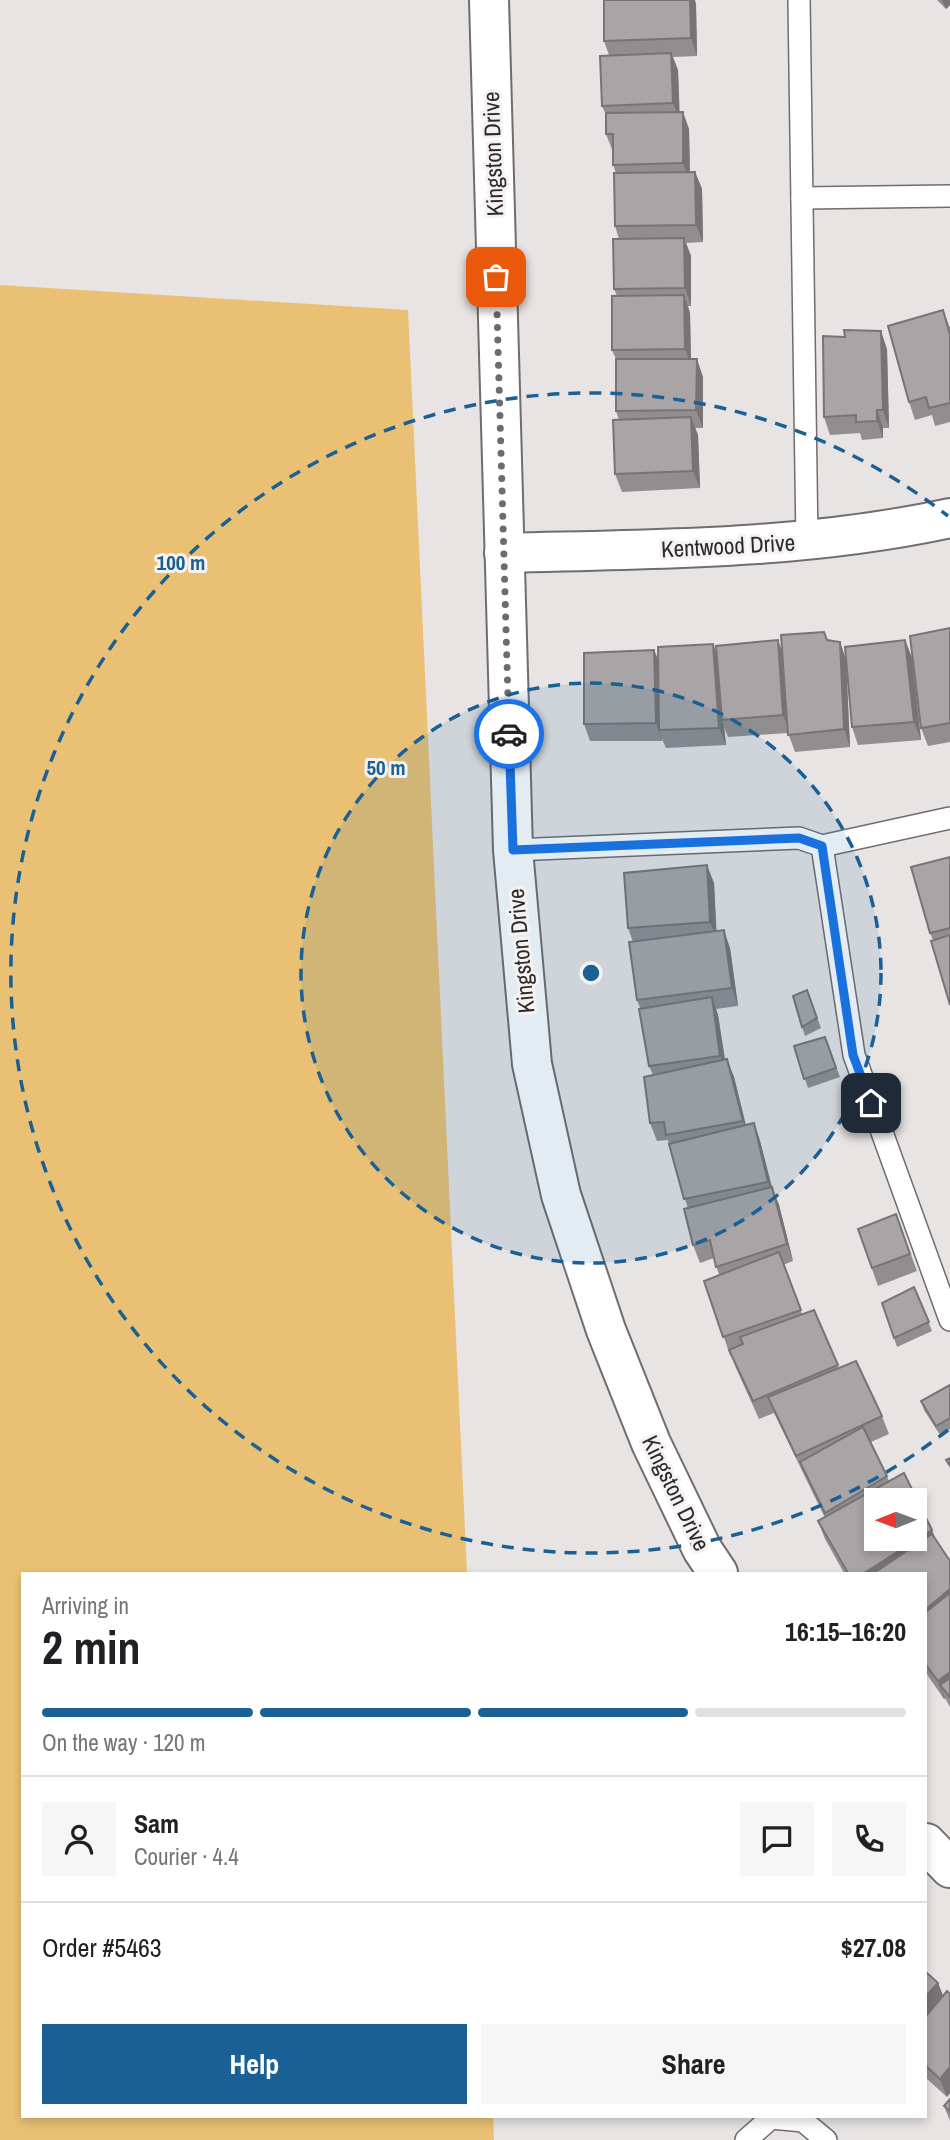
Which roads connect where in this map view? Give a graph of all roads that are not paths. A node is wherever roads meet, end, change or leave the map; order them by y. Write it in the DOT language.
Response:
graph roads {
  1 [pos="489,0"];
  2 [pos="799,0"];
  3 [pos="950,196"];
  4 [pos="803,198"];
  5 [pos="950,518"];
  6 [pos="807,542"];
  7 [pos="504,554"];
  8 [pos="950,818"];
  9 [pos="822,846"];
  10 [pos="513,850"];
  11 [pos="950,1320"];
  12 [pos="717,1572"];
  13 [pos="927,1844"];
  14 [pos="950,1867"];
  15 [pos="746,2140"];
  16 [pos="826,2140"];
  1 -- 7 [label="street, Kingston Drive"];
  2 -- 4 [label="lane"];
  3 -- 4 [label="lane"];
  4 -- 6 [label="lane"];
  5 -- 6 [label="street, Kentwood Drive"];
  6 -- 7 [label="street, Kentwood Drive"];
  7 -- 10 [label="street, Kingston Drive"];
  8 -- 9 [label="lane"];
  9 -- 10 [label="lane"];
  9 -- 11 [label="lane"];
  10 -- 12 [label="street, Kingston Drive"];
  13 -- 14 [label="street"];
  15 -- 16 [label="lane"];
}
